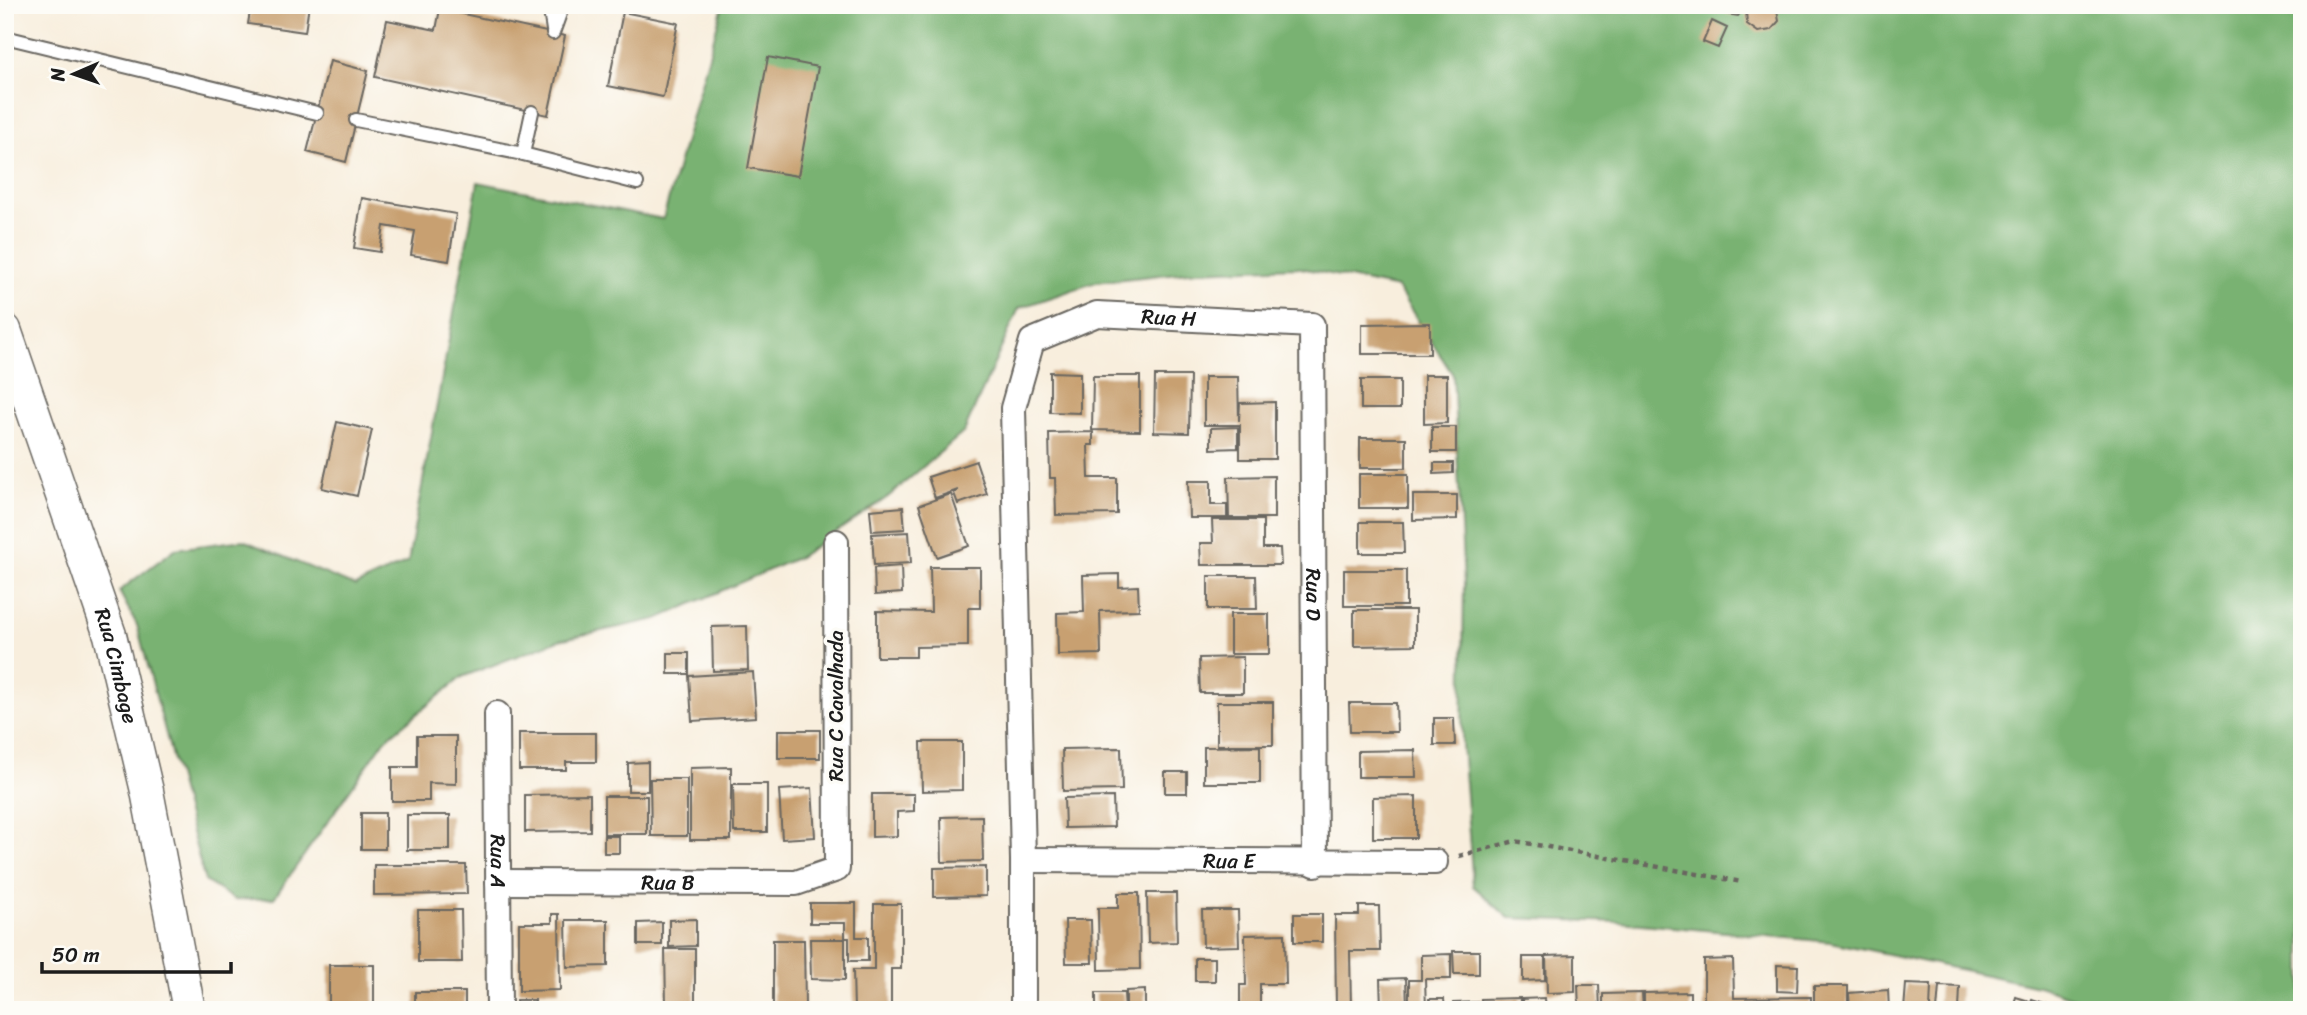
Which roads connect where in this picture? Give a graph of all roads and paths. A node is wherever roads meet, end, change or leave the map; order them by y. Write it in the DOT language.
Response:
graph roads {
  1 [pos="549,5"];
  2 [pos="563,5"];
  3 [pos="5,37"];
  4 [pos="532,112"];
  5 [pos="317,113"];
  6 [pos="356,120"];
  7 [pos="523,153"];
  8 [pos="637,183"];
  9 [pos="1312,325"];
  10 [pos="5,330"];
  11 [pos="836,542"];
  12 [pos="497,714"];
  13 [pos="1023,860"];
  14 [pos="1435,862"];
  15 [pos="1315,864"];
  16 [pos="836,869"];
  17 [pos="498,882"];
  18 [pos="1742,882"];
  19 [pos="188,1010"];
  20 [pos="499,1010"];
  21 [pos="1023,1010"];
  1 -- 2 [label="lane"];
  3 -- 5 [label="lane"];
  4 -- 7 [label="lane"];
  6 -- 7 [label="lane"];
  7 -- 8 [label="lane"];
  9 -- 13 [label="street, Rua H"];
  9 -- 15 [label="street, Rua D"];
  10 -- 19 [label="street, Rua Cimbage"];
  11 -- 16 [label="street, Rua C Cavalhada"];
  12 -- 17 [label="street, Rua A"];
  13 -- 15 [label="street, Rua E"];
  13 -- 21 [label="street"];
  14 -- 15 [label="street, Rua E"];
  14 -- 18 [label="path"];
  16 -- 17 [label="street, Rua B"];
  17 -- 20 [label="street, Rua A"];
}
